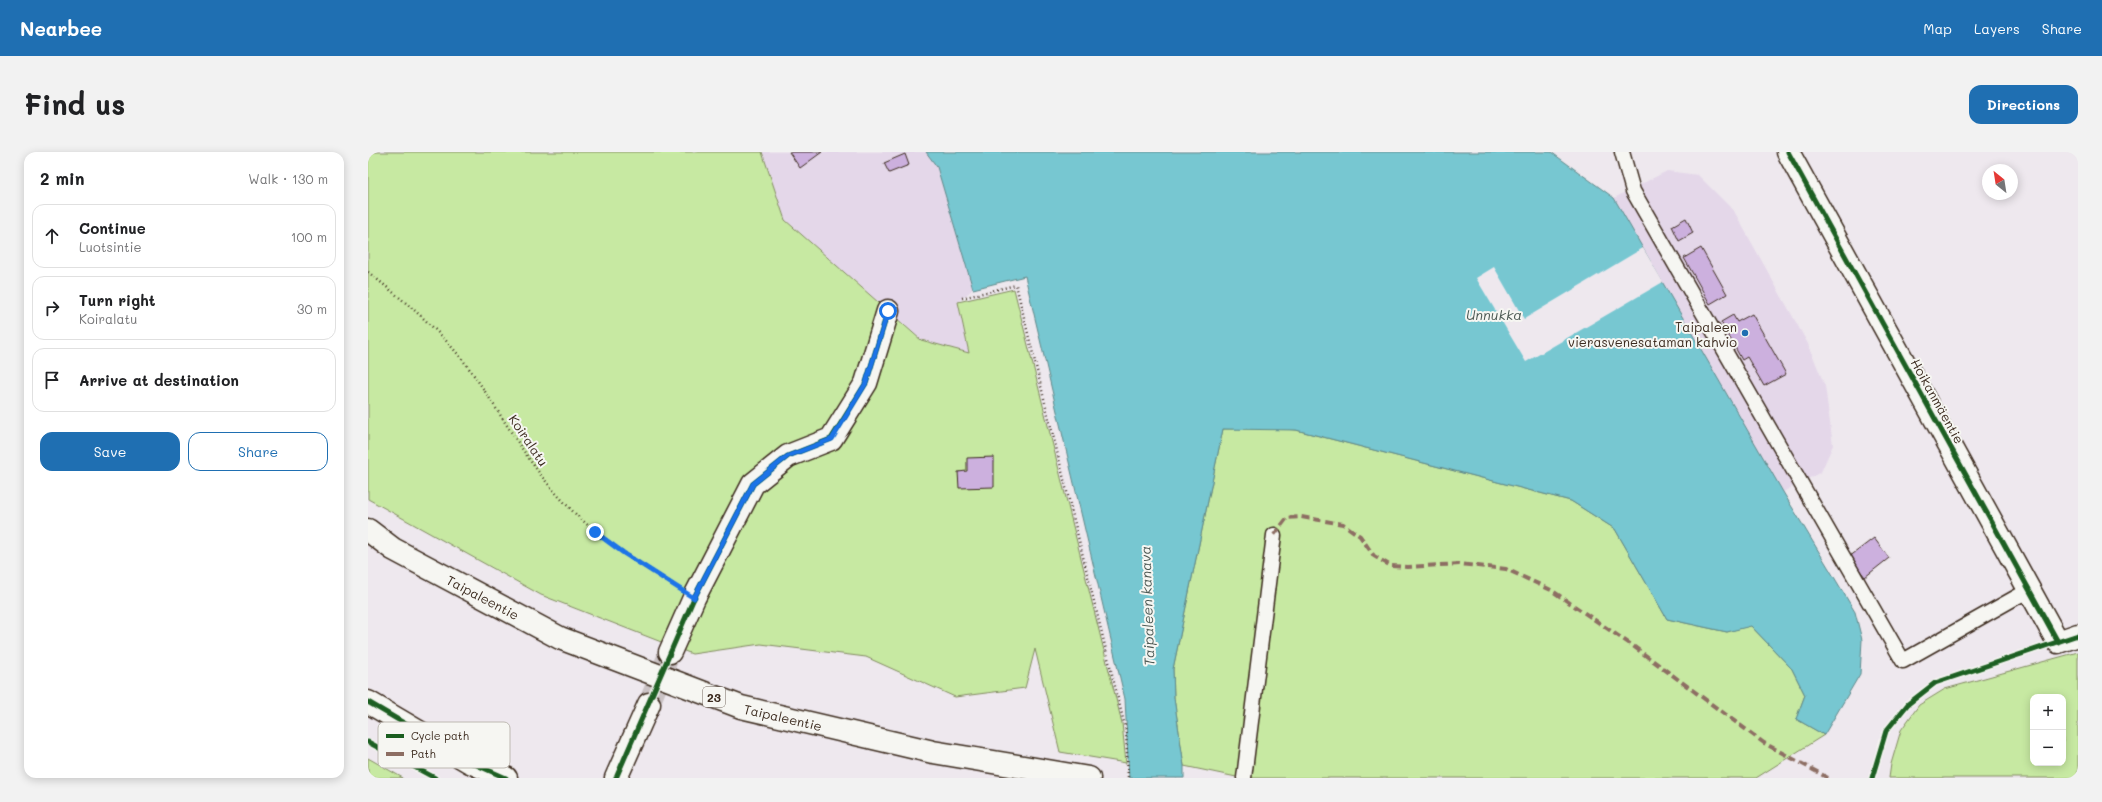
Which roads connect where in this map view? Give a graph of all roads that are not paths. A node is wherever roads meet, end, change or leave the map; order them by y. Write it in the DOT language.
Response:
graph roads {
  1 [pos="1622,152"];
  2 [pos="1788,152"];
  3 [pos="888,311"];
  4 [pos="368,530"];
  5 [pos="1274,535"];
  6 [pos="2029,590"];
  7 [pos="2078,636"];
  8 [pos="670,652"];
  9 [pos="368,702"];
  10 [pos="649,704"];
  11 [pos="402,722"];
  12 [pos="484,768"];
  13 [pos="506,778"];
  14 [pos="616,778"];
  15 [pos="1090,778"];
  16 [pos="1244,778"];
  1 -- 6 [label="lane"];
  2 -- 6 [label="main road, Hoikanmäentie"];
  3 -- 8 [label="main road"];
  4 -- 15 [label="main road, Taipaleentie / 23"];
  5 -- 16 [label="lane"];
  6 -- 7 [label="main road, Hoikanmäentie"];
  9 -- 11 [label="main road"];
  10 -- 14 [label="main road"];
  12 -- 13 [label="main road"];
}
